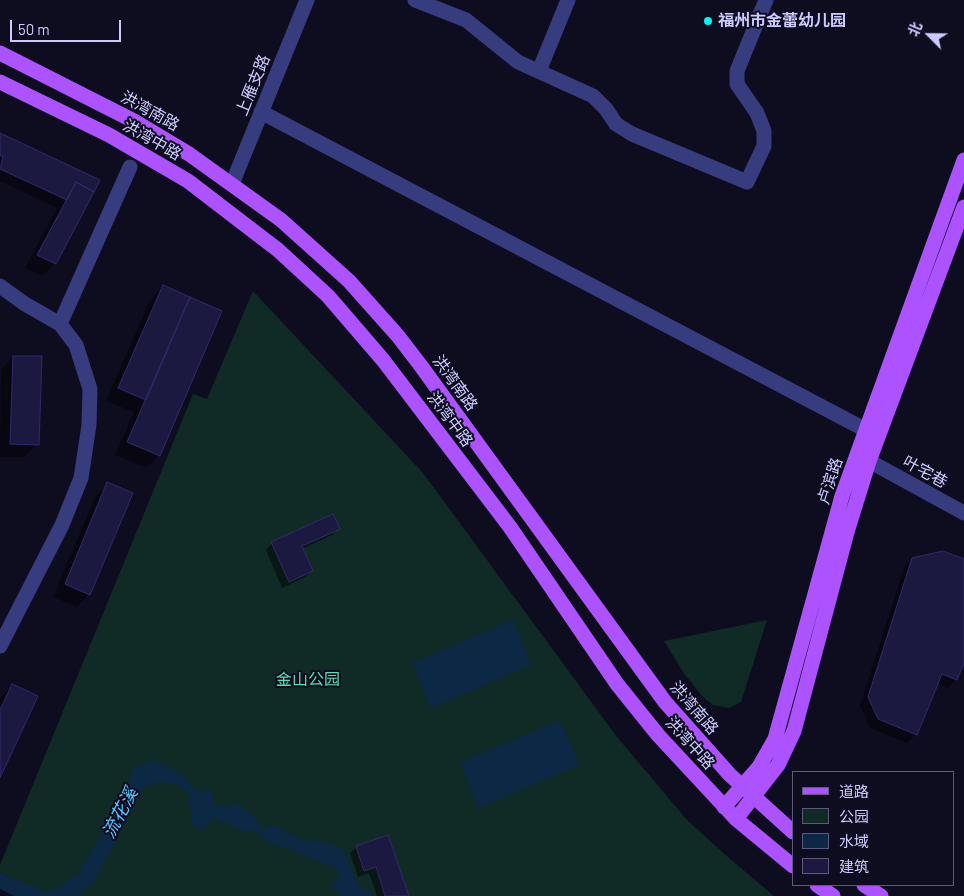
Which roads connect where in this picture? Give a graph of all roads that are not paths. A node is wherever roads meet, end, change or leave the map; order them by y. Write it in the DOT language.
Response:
graph roads {
  1 [pos="307,0"];
  2 [pos="416,0"];
  3 [pos="568,0"];
  4 [pos="766,0"];
  5 [pos="0,53"];
  6 [pos="539,71"];
  7 [pos="0,82"];
  8 [pos="261,112"];
  9 [pos="964,160"];
  10 [pos="130,167"];
  11 [pos="232,184"];
  12 [pos="964,207"];
  13 [pos="0,286"];
  14 [pos="60,324"];
  15 [pos="866,430"];
  16 [pos="869,461"];
  17 [pos="964,513"];
  18 [pos="0,646"];
  19 [pos="742,787"];
  20 [pos="754,798"];
  21 [pos="724,807"];
  22 [pos="736,819"];
  23 [pos="792,831"];
  24 [pos="792,865"];
  25 [pos="819,886"];
  26 [pos="866,886"];
  27 [pos="833,896"];
  28 [pos="881,896"];
  1 -- 8 [label="street, 上雁支路"];
  2 -- 6 [label="street"];
  3 -- 6 [label="street"];
  4 -- 6 [label="street"];
  5 -- 11 [label="main road, 洪湾南路"];
  7 -- 21 [label="main road, 洪湾中路"];
  8 -- 11 [label="street, 上雁支路"];
  8 -- 15 [label="street"];
  9 -- 15 [label="main road, 卢滨路"];
  10 -- 14 [label="street"];
  11 -- 19 [label="main road, 洪湾南路"];
  12 -- 16 [label="main road"];
  13 -- 14 [label="street"];
  14 -- 18 [label="street"];
  15 -- 19 [label="main road, 卢滨路"];
  16 -- 17 [label="street, 叶宅巷"];
  16 -- 20 [label="main road"];
  19 -- 20 [label="main road, 洪湾南路"];
  19 -- 21 [label="main road, 卢滨路"];
  20 -- 22 [label="main road"];
  20 -- 23 [label="main road, 洪湾南路"];
  21 -- 22 [label="main road, 洪湾中路"];
  22 -- 24 [label="main road, 洪湾中路"];
  25 -- 27 [label="main road"];
  26 -- 28 [label="main road"];
}
